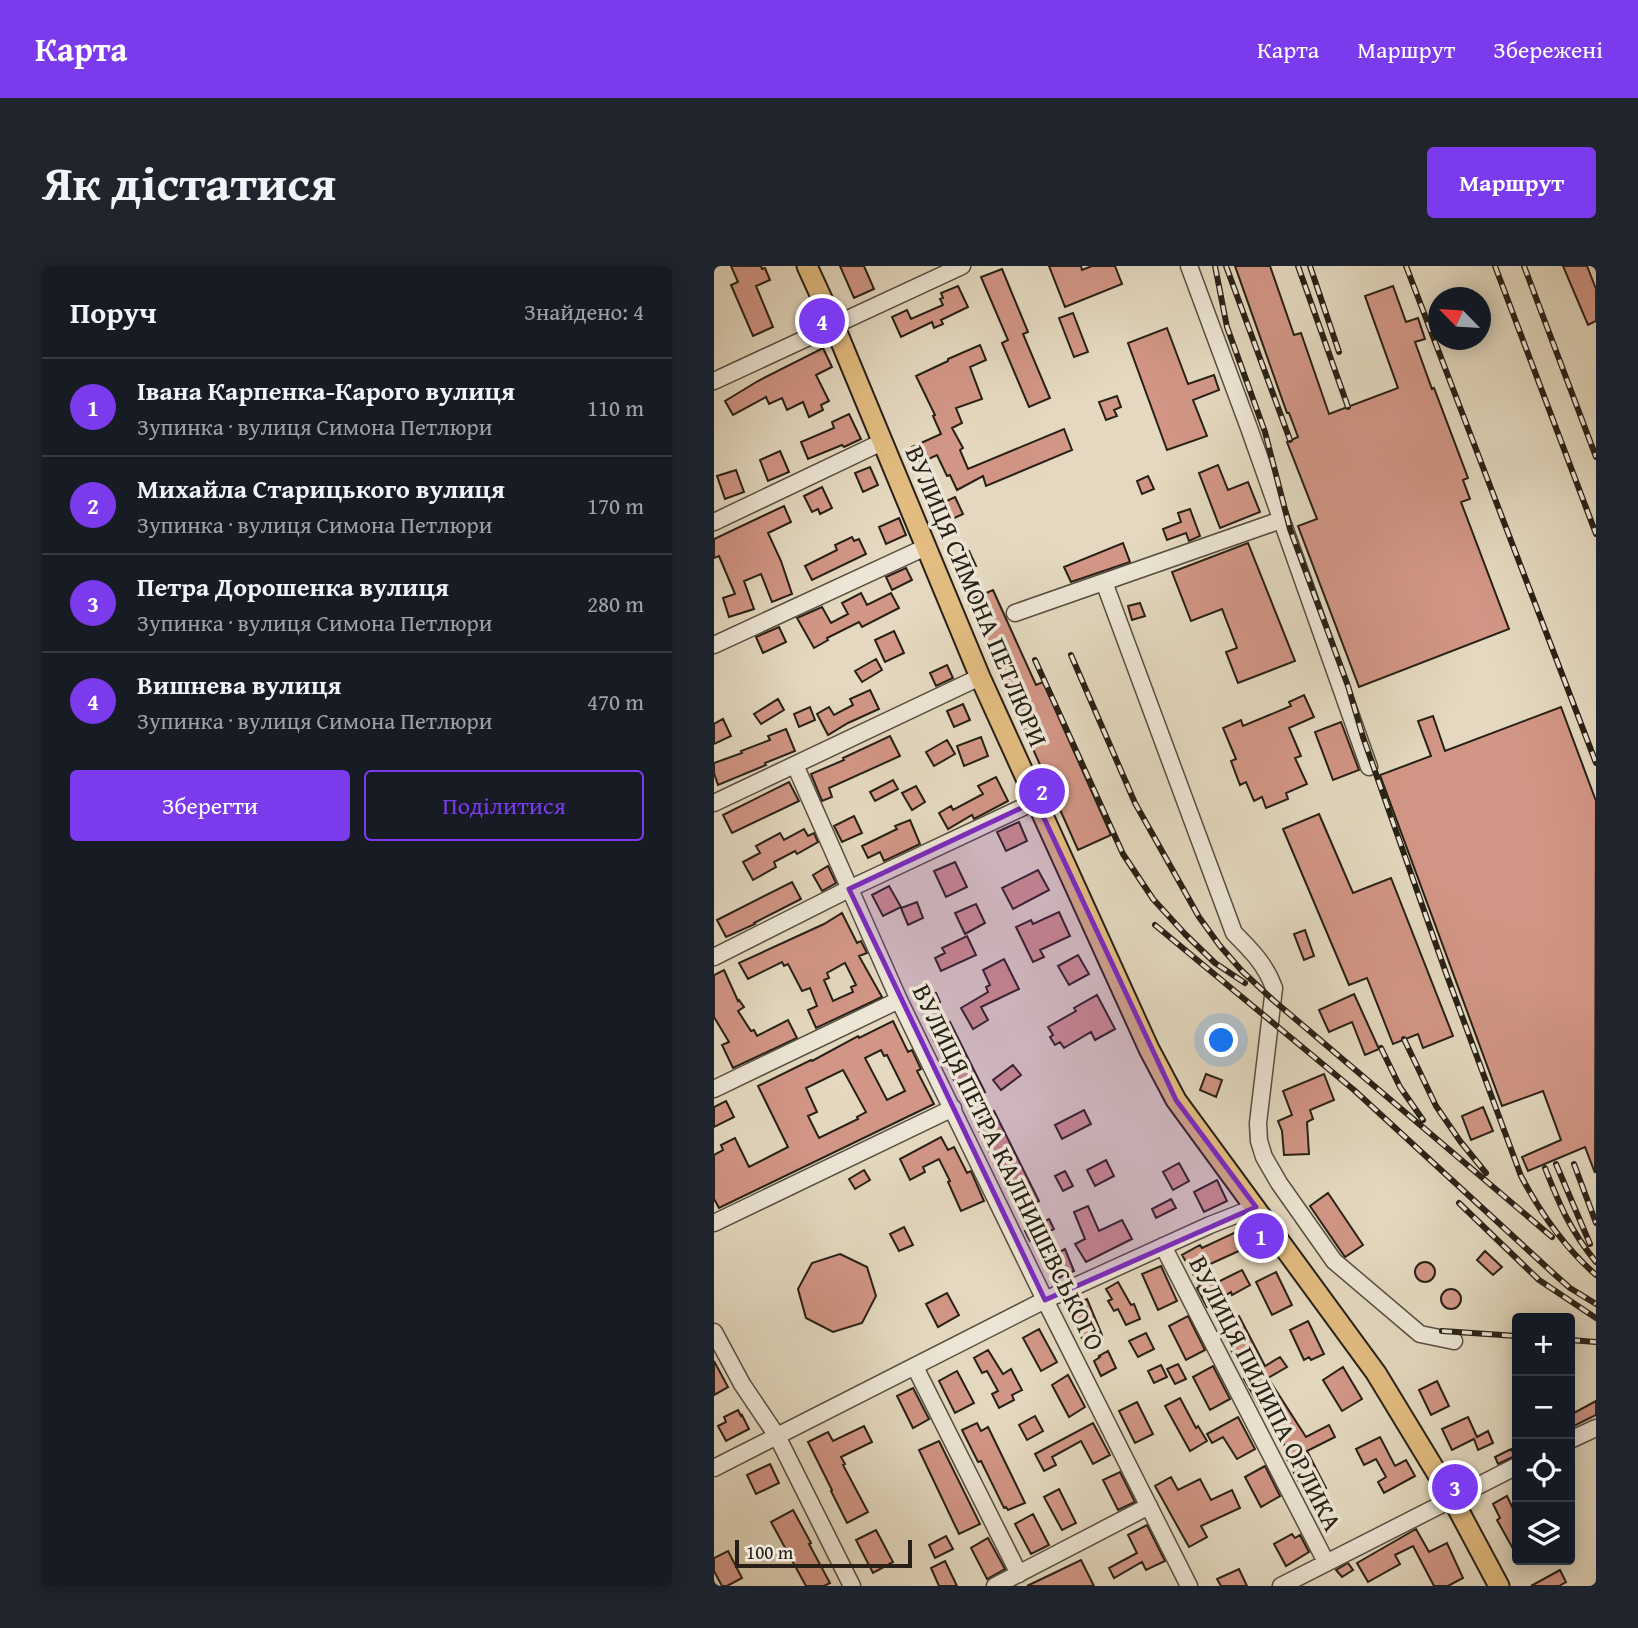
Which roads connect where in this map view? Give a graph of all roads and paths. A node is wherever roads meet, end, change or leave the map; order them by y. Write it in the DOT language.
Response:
graph roads {
  1 [pos="807,266"];
  2 [pos="962,266"];
  3 [pos="1189,266"];
  4 [pos="834,325"];
  5 [pos="714,381"];
  6 [pos="882,442"];
  7 [pos="1281,520"];
  8 [pos="714,522"];
  9 [pos="926,547"];
  10 [pos="1104,582"];
  11 [pos="1015,612"];
  12 [pos="714,645"];
  13 [pos="979,677"];
  14 [pos="795,765"];
  15 [pos="1369,767"];
  16 [pos="1036,801"];
  17 [pos="714,803"];
  18 [pos="849,889"];
  19 [pos="714,957"];
  20 [pos="899,1000"];
  21 [pos="714,1089"];
  22 [pos="953,1108"];
  23 [pos="1256,1207"];
  24 [pos="714,1223"];
  25 [pos="1163,1246"];
  26 [pos="1045,1300"];
  27 [pos="714,1332"];
  28 [pos="1454,1341"];
  29 [pos="915,1367"];
  30 [pos="1596,1428"];
  31 [pos="777,1436"];
  32 [pos="1572,1439"];
  33 [pos="714,1468"];
  34 [pos="1512,1468"];
  35 [pos="1452,1498"];
  36 [pos="1149,1506"];
  37 [pos="1326,1562"];
  38 [pos="1019,1574"];
  39 [pos="852,1586"];
  40 [pos="995,1586"];
  41 [pos="1189,1586"];
  42 [pos="1281,1586"];
  43 [pos="1499,1586"];
  1 -- 4 [label="main road, ВУЛИЦЯ СИМОНА ПЕТЛЮРИ"];
  2 -- 4 [label="street"];
  3 -- 7 [label="street"];
  4 -- 5 [label="street"];
  4 -- 6 [label="main road, ВУЛИЦЯ СИМОНА ПЕТЛЮРИ"];
  6 -- 8 [label="street"];
  6 -- 9 [label="main road, ВУЛИЦЯ СИМОНА ПЕТЛЮРИ"];
  7 -- 10 [label="street"];
  7 -- 15 [label="street"];
  9 -- 12 [label="street"];
  9 -- 13 [label="main road, ВУЛИЦЯ СИМОНА ПЕТЛЮРИ"];
  10 -- 11 [label="street"];
  10 -- 28 [label="street"];
  13 -- 14 [label="street"];
  13 -- 16 [label="main road, ВУЛИЦЯ СИМОНА ПЕТЛЮРИ"];
  14 -- 17 [label="street"];
  14 -- 18 [label="street, ВУЛИЦЯ ПЕТРА КАЛНИШЕВСЬКОГО"];
  16 -- 18 [label="street"];
  16 -- 23 [label="main road, ВУЛИЦЯ СИМОНА ПЕТЛЮРИ"];
  18 -- 19 [label="street"];
  18 -- 20 [label="street, ВУЛИЦЯ ПЕТРА КАЛНИШЕВСЬКОГО"];
  20 -- 21 [label="street"];
  20 -- 22 [label="street, ВУЛИЦЯ ПЕТРА КАЛНИШЕВСЬКОГО"];
  22 -- 24 [label="street"];
  22 -- 26 [label="street, ВУЛИЦЯ ПЕТРА КАЛНИШЕВСЬКОГО"];
  23 -- 25 [label="street"];
  23 -- 35 [label="main road, ВУЛИЦЯ СИМОНА ПЕТЛЮРИ"];
  25 -- 26 [label="street"];
  25 -- 37 [label="street, ВУЛИЦЯ ПИЛИПА ОРЛИКА"];
  26 -- 29 [label="street"];
  26 -- 36 [label="street, ВУЛИЦЯ ПЕТРА КАЛНИШЕВСЬКОГО"];
  27 -- 31 [label="street"];
  29 -- 31 [label="street"];
  29 -- 38 [label="street"];
  30 -- 32 [label="street"];
  31 -- 33 [label="street"];
  31 -- 39 [label="street"];
  34 -- 35 [label="street"];
  35 -- 37 [label="street"];
  35 -- 43 [label="main road, ВУЛИЦЯ СИМОНА ПЕТЛЮРИ"];
  36 -- 38 [label="street"];
  36 -- 41 [label="street, ВУЛИЦЯ ПЕТРА КАЛНИШЕВСЬКОГО"];
  37 -- 42 [label="street"];
  38 -- 40 [label="street"];
}
